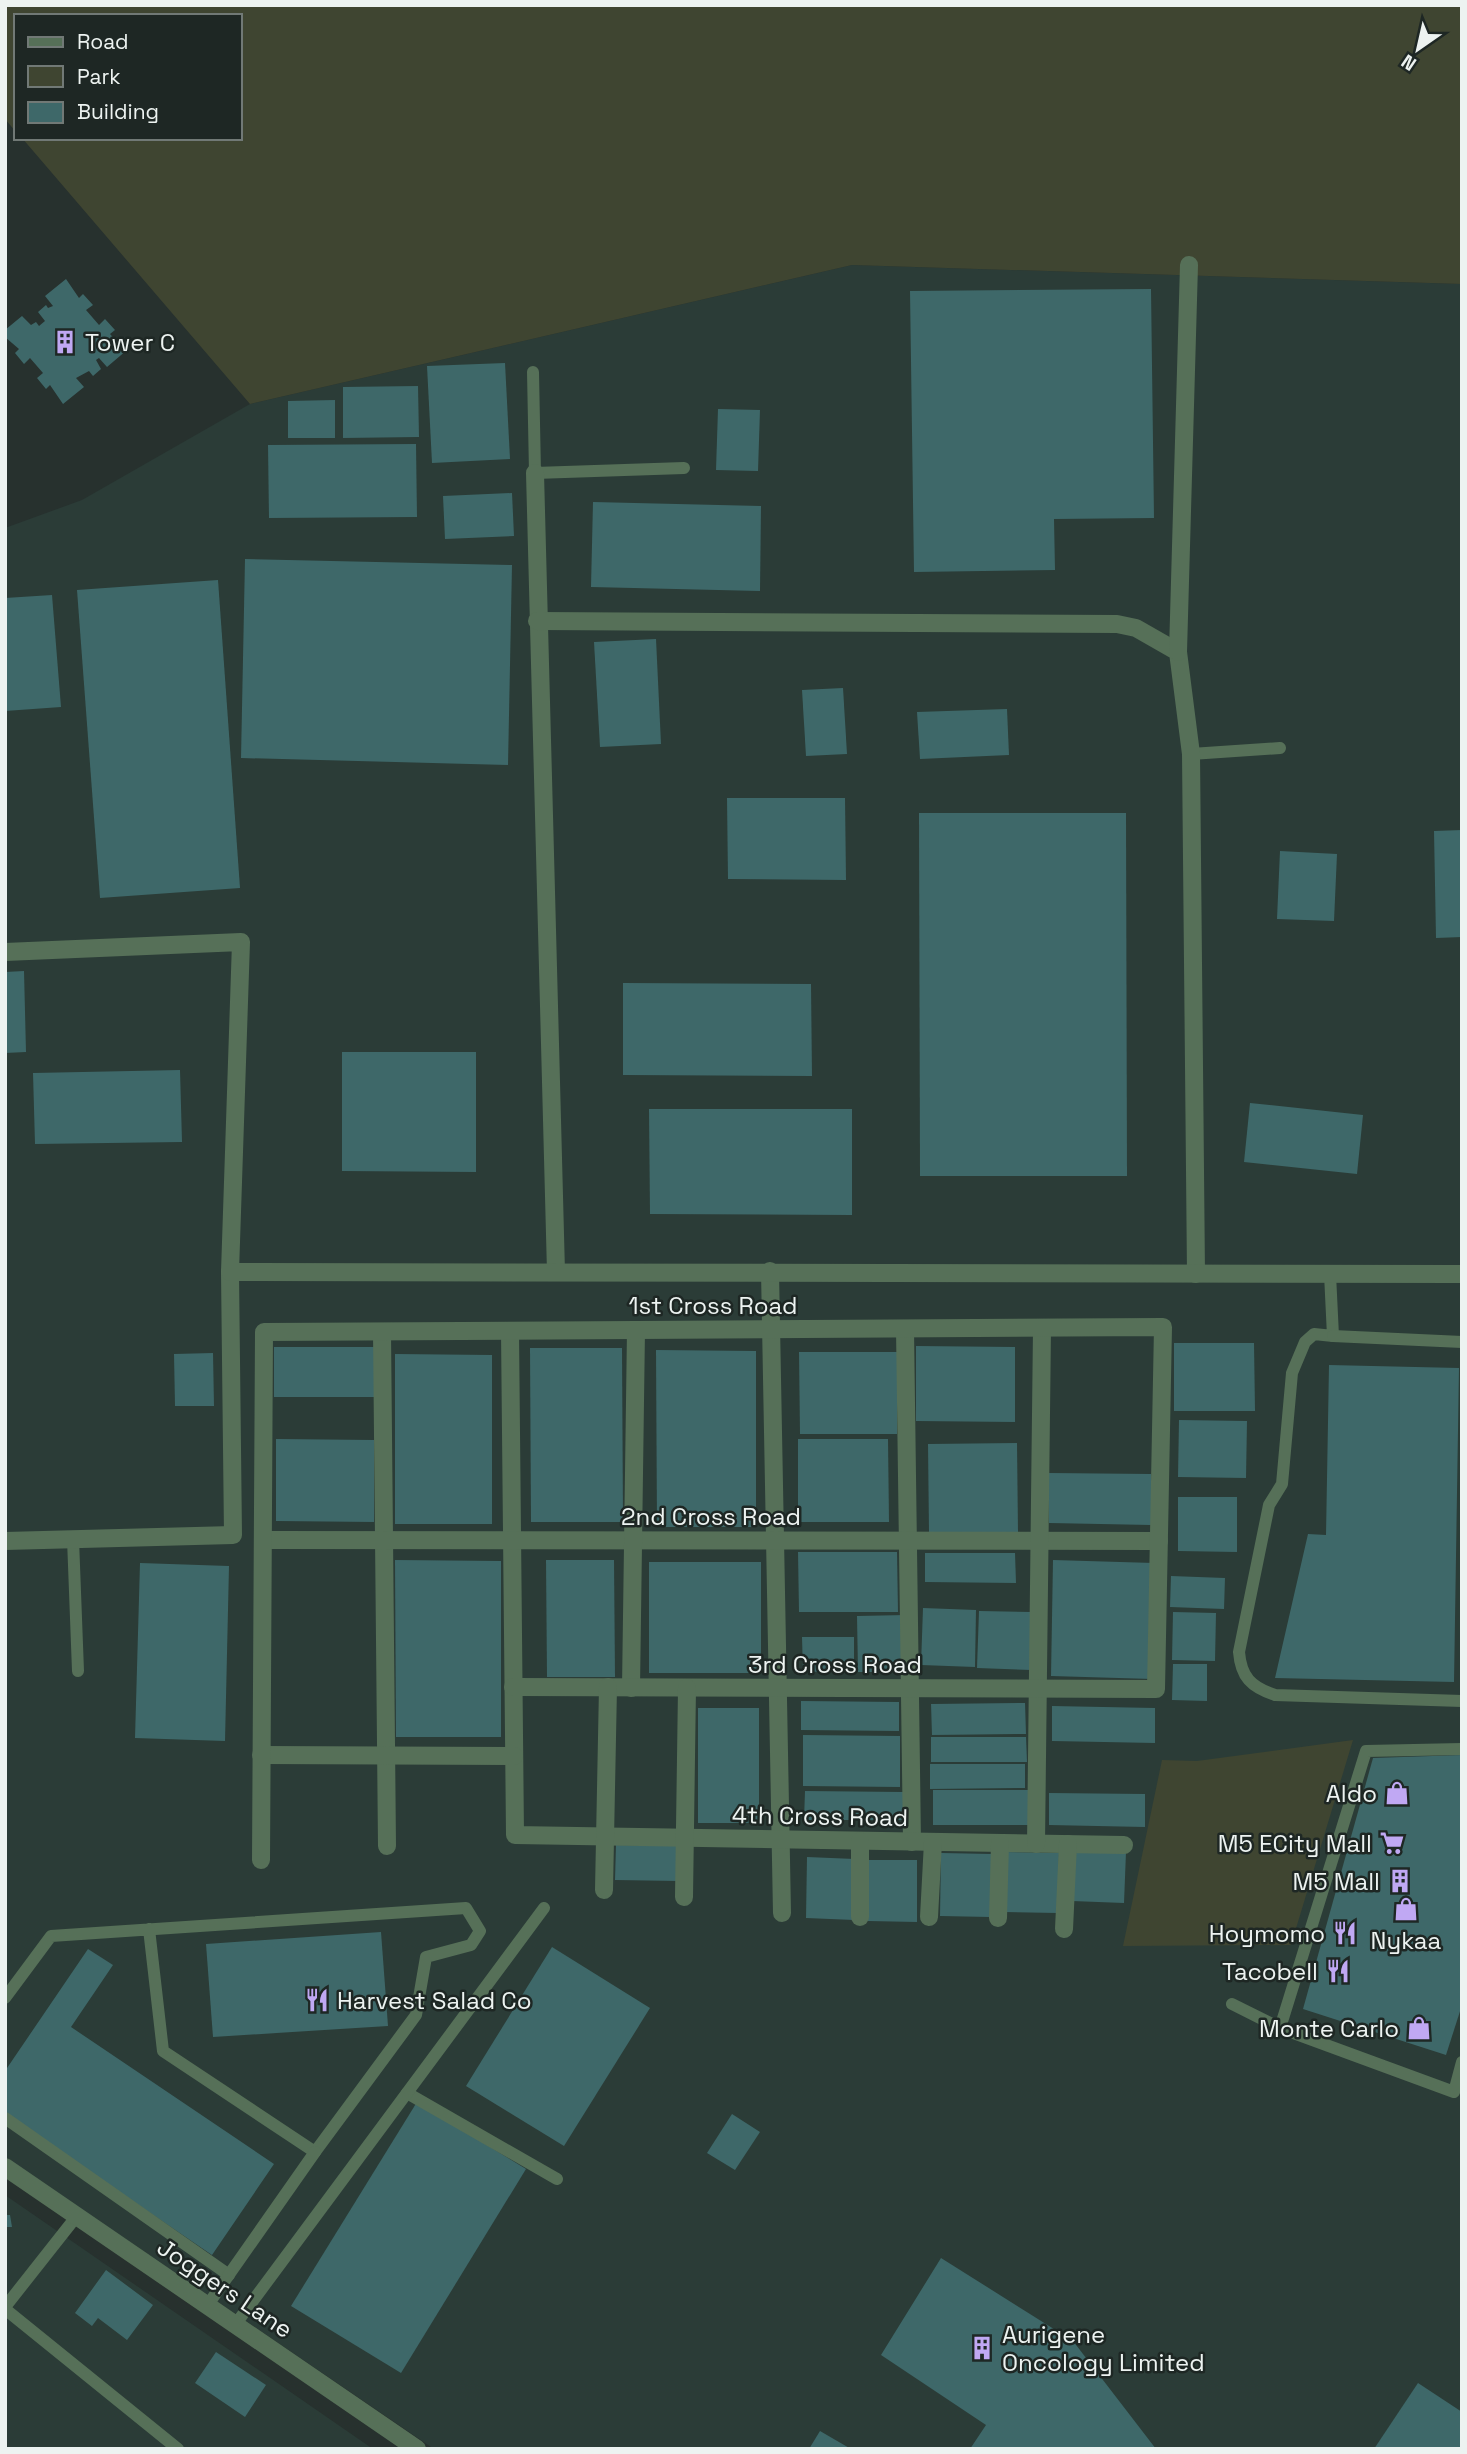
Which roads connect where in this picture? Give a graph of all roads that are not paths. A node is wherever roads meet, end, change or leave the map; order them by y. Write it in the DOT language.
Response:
graph roads {
  1 [pos="1189,265"];
  2 [pos="533,372"];
  3 [pos="684,468"];
  4 [pos="534,473"];
  5 [pos="537,621"];
  6 [pos="1178,652"];
  7 [pos="1280,748"];
  8 [pos="1191,754"];
  9 [pos="5,952"];
  10 [pos="770,1271"];
  11 [pos="230,1272"];
  12 [pos="556,1272"];
  13 [pos="1196,1274"];
  14 [pos="1331,1274"];
  15 [pos="1462,1274"];
  16 [pos="1042,1328"];
  17 [pos="771,1329"];
  18 [pos="905,1329"];
  19 [pos="636,1330"];
  20 [pos="510,1331"];
  21 [pos="382,1332"];
  22 [pos="1333,1336"];
  23 [pos="1462,1342"];
  24 [pos="73,1539"];
  25 [pos="263,1540"];
  26 [pos="384,1540"];
  27 [pos="512,1540"];
  28 [pos="633,1540"];
  29 [pos="5,1541"];
  30 [pos="775,1541"];
  31 [pos="908,1541"];
  32 [pos="1040,1541"];
  33 [pos="1159,1541"];
  34 [pos="78,1671"];
  35 [pos="513,1687"];
  36 [pos="608,1688"];
  37 [pos="631,1688"];
  38 [pos="687,1688"];
  39 [pos="778,1688"];
  40 [pos="910,1688"];
  41 [pos="1038,1689"];
  42 [pos="1462,1701"];
  43 [pos="1462,1749"];
  44 [pos="261,1755"];
  45 [pos="387,1755"];
  46 [pos="514,1756"];
  47 [pos="606,1837"];
  48 [pos="685,1838"];
  49 [pos="781,1840"];
  50 [pos="860,1841"];
  51 [pos="912,1842"];
  52 [pos="933,1842"];
  53 [pos="1000,1843"];
  54 [pos="1036,1844"];
  55 [pos="1068,1844"];
  56 [pos="1124,1845"];
  57 [pos="387,1846"];
  58 [pos="261,1860"];
  59 [pos="604,1890"];
  60 [pos="684,1897"];
  61 [pos="544,1908"];
  62 [pos="782,1913"];
  63 [pos="860,1917"];
  64 [pos="929,1917"];
  65 [pos="998,1918"];
  66 [pos="149,1929"];
  67 [pos="1065,1929"];
  68 [pos="5,1998"];
  69 [pos="1232,2004"];
  70 [pos="1280,2028"];
  71 [pos="1462,2062"];
  72 [pos="407,2093"];
  73 [pos="5,2118"];
  74 [pos="315,2152"];
  75 [pos="5,2167"];
  76 [pos="556,2179"];
  77 [pos="76,2217"];
  78 [pos="229,2275"];
  79 [pos="207,2306"];
  80 [pos="5,2308"];
  81 [pos="235,2325"];
  82 [pos="178,2449"];
  83 [pos="417,2449"];
  1 -- 6 [label="street"];
  2 -- 4 [label="lane"];
  3 -- 4 [label="lane"];
  4 -- 5 [label="street"];
  5 -- 6 [label="street"];
  5 -- 12 [label="street"];
  6 -- 8 [label="street"];
  7 -- 8 [label="lane"];
  8 -- 13 [label="street"];
  9 -- 11 [label="street"];
  10 -- 12 [label="street"];
  10 -- 13 [label="street"];
  10 -- 17 [label="street"];
  11 -- 12 [label="street"];
  11 -- 24 [label="street"];
  13 -- 14 [label="street"];
  14 -- 15 [label="street"];
  14 -- 22 [label="lane"];
  16 -- 18 [label="street, 1st Cross Road"];
  16 -- 32 [label="street"];
  16 -- 33 [label="street, 1st Cross Road"];
  17 -- 18 [label="street, 1st Cross Road"];
  17 -- 19 [label="street, 1st Cross Road"];
  17 -- 30 [label="street"];
  18 -- 31 [label="street"];
  19 -- 20 [label="street, 1st Cross Road"];
  19 -- 28 [label="street"];
  20 -- 21 [label="street, 1st Cross Road"];
  20 -- 27 [label="street"];
  21 -- 25 [label="street, 1st Cross Road"];
  21 -- 26 [label="street"];
  22 -- 23 [label="lane"];
  22 -- 42 [label="lane"];
  24 -- 29 [label="street"];
  24 -- 34 [label="lane"];
  25 -- 26 [label="street, 2nd Cross Road"];
  25 -- 44 [label="street"];
  26 -- 27 [label="street, 2nd Cross Road"];
  26 -- 45 [label="street"];
  27 -- 28 [label="street, 2nd Cross Road"];
  27 -- 35 [label="street"];
  28 -- 30 [label="street, 2nd Cross Road"];
  28 -- 37 [label="street"];
  30 -- 31 [label="street, 2nd Cross Road"];
  30 -- 39 [label="street"];
  31 -- 32 [label="street, 2nd Cross Road"];
  31 -- 40 [label="street"];
  32 -- 33 [label="street, 2nd Cross Road"];
  32 -- 41 [label="street"];
  33 -- 41 [label="street, 3rd Cross Road"];
  35 -- 36 [label="street, 3rd Cross Road"];
  35 -- 46 [label="street"];
  36 -- 37 [label="street, 3rd Cross Road"];
  36 -- 47 [label="street"];
  37 -- 38 [label="street, 3rd Cross Road"];
  38 -- 39 [label="street, 3rd Cross Road"];
  38 -- 48 [label="street"];
  39 -- 40 [label="street, 3rd Cross Road"];
  39 -- 49 [label="street"];
  40 -- 41 [label="street, 3rd Cross Road"];
  40 -- 51 [label="street"];
  41 -- 54 [label="street"];
  43 -- 70 [label="lane"];
  44 -- 45 [label="street"];
  44 -- 58 [label="street"];
  45 -- 46 [label="street"];
  45 -- 57 [label="street"];
  46 -- 47 [label="street, 4th Cross Road"];
  47 -- 48 [label="street, 4th Cross Road"];
  47 -- 59 [label="street"];
  48 -- 49 [label="street, 4th Cross Road"];
  48 -- 60 [label="street"];
  49 -- 50 [label="street, 4th Cross Road"];
  49 -- 62 [label="street"];
  50 -- 51 [label="street, 4th Cross Road"];
  50 -- 63 [label="street"];
  51 -- 52 [label="street, 4th Cross Road"];
  52 -- 53 [label="street, 4th Cross Road"];
  52 -- 64 [label="street"];
  53 -- 54 [label="street, 4th Cross Road"];
  53 -- 65 [label="street"];
  54 -- 55 [label="street, 4th Cross Road"];
  55 -- 56 [label="street, 4th Cross Road"];
  55 -- 67 [label="street"];
  61 -- 72 [label="lane"];
  66 -- 68 [label="lane"];
  66 -- 74 [label="lane"];
  66 -- 74 [label="lane"];
  69 -- 70 [label="lane"];
  70 -- 71 [label="lane"];
  72 -- 76 [label="lane"];
  72 -- 81 [label="lane"];
  73 -- 78 [label="lane"];
  74 -- 78 [label="lane"];
  75 -- 77 [label="street, Joggers Lane"];
  77 -- 79 [label="street, Joggers Lane"];
  77 -- 80 [label="lane"];
  78 -- 79 [label="lane"];
  79 -- 81 [label="street, Joggers Lane"];
  80 -- 82 [label="lane"];
  81 -- 83 [label="street, Joggers Lane"];
}
